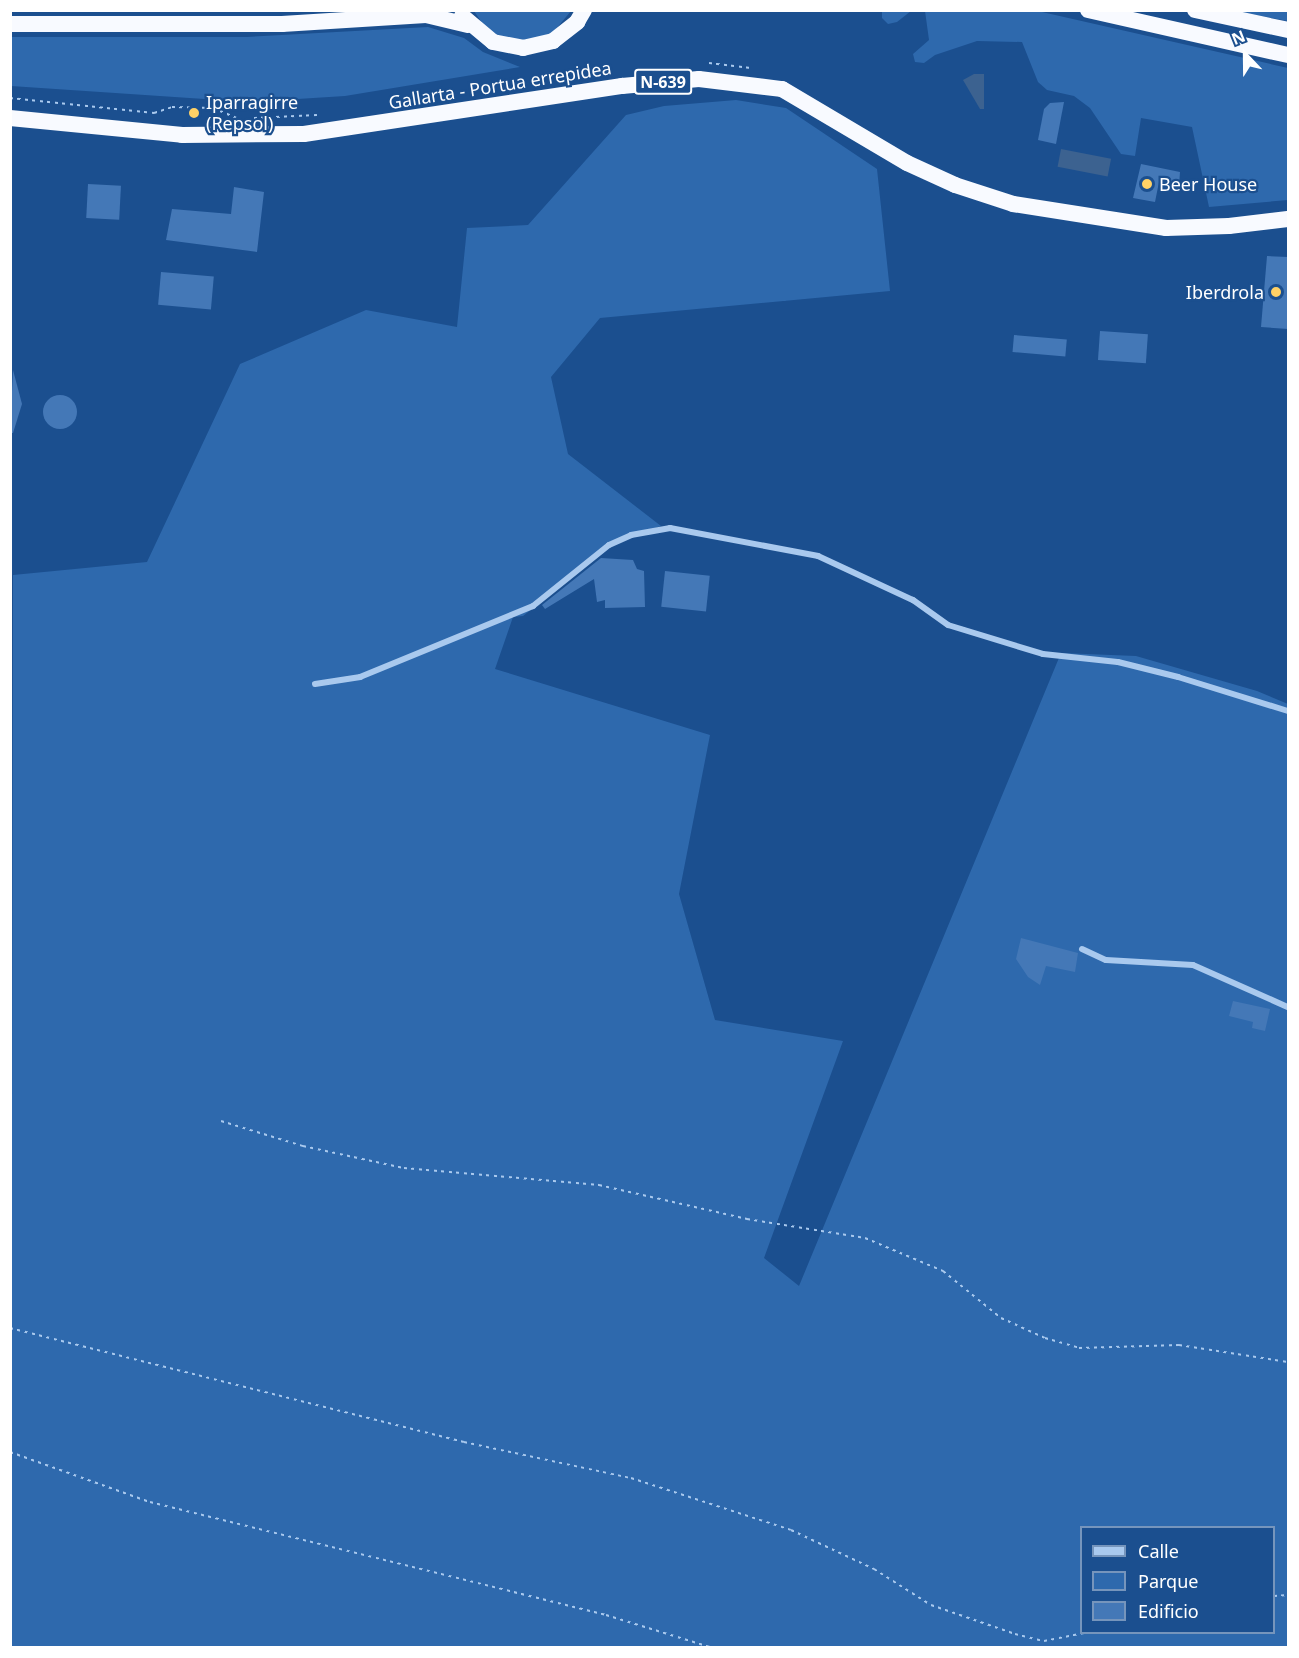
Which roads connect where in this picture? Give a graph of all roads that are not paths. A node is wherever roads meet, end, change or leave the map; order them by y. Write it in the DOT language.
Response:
graph roads {
  1 [pos="459,10"];
  2 [pos="584,10"];
  3 [pos="1088,10"];
  4 [pos="1195,10"];
  5 [pos="10,24"];
  6 [pos="468,25"];
  7 [pos="1288,30"];
  8 [pos="1288,55"];
  9 [pos="10,118"];
  10 [pos="1288,219"];
  11 [pos="315,684"];
  12 [pos="1288,711"];
  13 [pos="1082,949"];
  14 [pos="1288,1007"];
  1 -- 6 [label="highway"];
  2 -- 6 [label="highway"];
  3 -- 8 [label="highway"];
  4 -- 7 [label="highway"];
  5 -- 6 [label="highway"];
  9 -- 10 [label="highway, Gallarta - Portua errepidea / N-639"];
  11 -- 12 [label="street"];
  13 -- 14 [label="street"];
}
